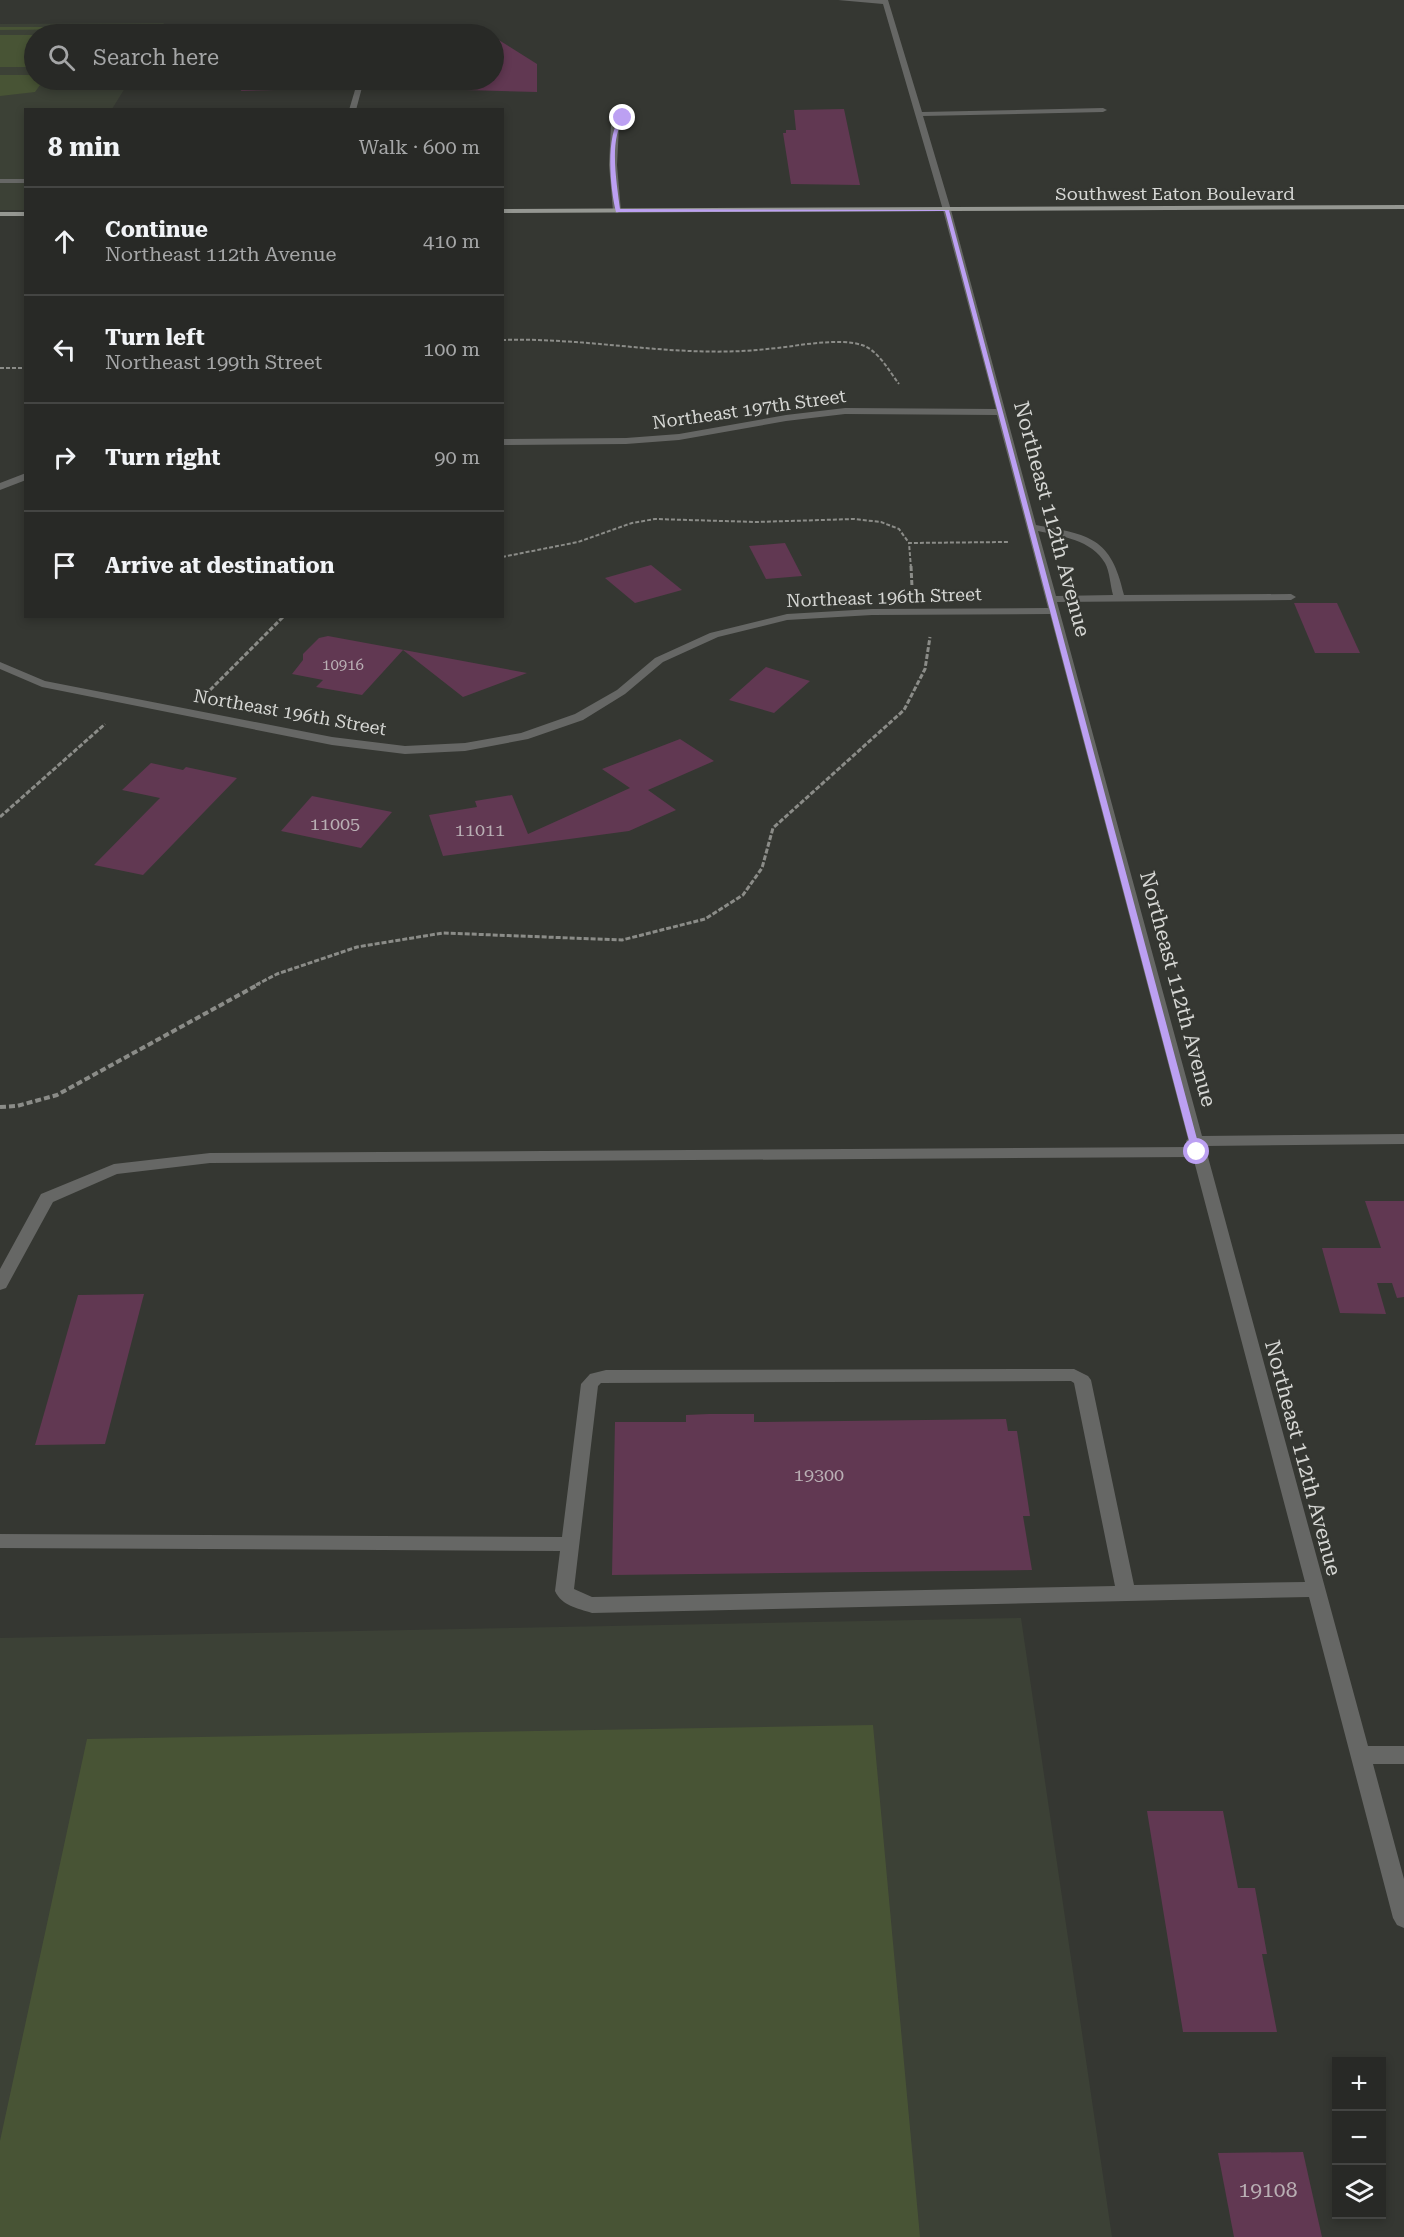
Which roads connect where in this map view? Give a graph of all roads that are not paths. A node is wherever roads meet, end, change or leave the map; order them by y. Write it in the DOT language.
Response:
graph roads {
  1 [pos="841,0"];
  2 [pos="885,1"];
  3 [pos="358,90"];
  4 [pos="352,108"];
  5 [pos="1103,110"];
  6 [pos="919,114"];
  7 [pos="623,118"];
  8 [pos="0,181"];
  9 [pos="24,181"];
  10 [pos="1404,207"];
  11 [pos="947,210"];
  12 [pos="504,211"];
  13 [pos="617,211"];
  14 [pos="0,214"];
  15 [pos="24,214"];
  16 [pos="1000,412"];
  17 [pos="504,442"];
  18 [pos="24,477"];
  19 [pos="0,488"];
  20 [pos="1032,527"];
  21 [pos="1291,597"];
  22 [pos="1119,599"];
  23 [pos="1053,605"];
  24 [pos="0,665"];
  25 [pos="1404,1139"];
  26 [pos="1196,1147"];
  27 [pos="0,1284"];
  28 [pos="0,1541"];
  29 [pos="569,1544"];
  30 [pos="1315,1588"];
  31 [pos="1126,1592"];
  32 [pos="1359,1755"];
  33 [pos="1404,1755"];
  34 [pos="1404,1918"];
  1 -- 2 [label="street"];
  2 -- 6 [label="street, Northeast 112th Avenue"];
  3 -- 4 [label="street"];
  5 -- 6 [label="street"];
  6 -- 11 [label="street, Northeast 112th Avenue"];
  7 -- 13 [label="street"];
  8 -- 9 [label="street"];
  10 -- 11 [label="main road, Southwest Eaton Boulevard"];
  11 -- 13 [label="main road, Southwest Eaton Boulevard"];
  11 -- 16 [label="street, Northeast 112th Avenue"];
  12 -- 13 [label="main road, Southwest Eaton Boulevard"];
  14 -- 15 [label="main road"];
  16 -- 17 [label="street, Northeast 197th Street"];
  16 -- 20 [label="street, Northeast 112th Avenue"];
  18 -- 19 [label="street"];
  20 -- 22 [label="street"];
  20 -- 23 [label="street, Northeast 112th Avenue"];
  21 -- 22 [label="street, Northeast 196th Street"];
  22 -- 23 [label="street, Northeast 196th Street"];
  23 -- 24 [label="street, Northeast 196th Street"];
  23 -- 26 [label="street, Northeast 112th Avenue"];
  25 -- 26 [label="street"];
  26 -- 27 [label="street"];
  26 -- 30 [label="street, Northeast 112th Avenue"];
  28 -- 29 [label="street"];
  29 -- 31 [label="street"];
  29 -- 31 [label="street"];
  30 -- 31 [label="street"];
  30 -- 32 [label="street, Northeast 112th Avenue"];
  32 -- 33 [label="street"];
  32 -- 34 [label="street, Northeast 112th Avenue"];
}
